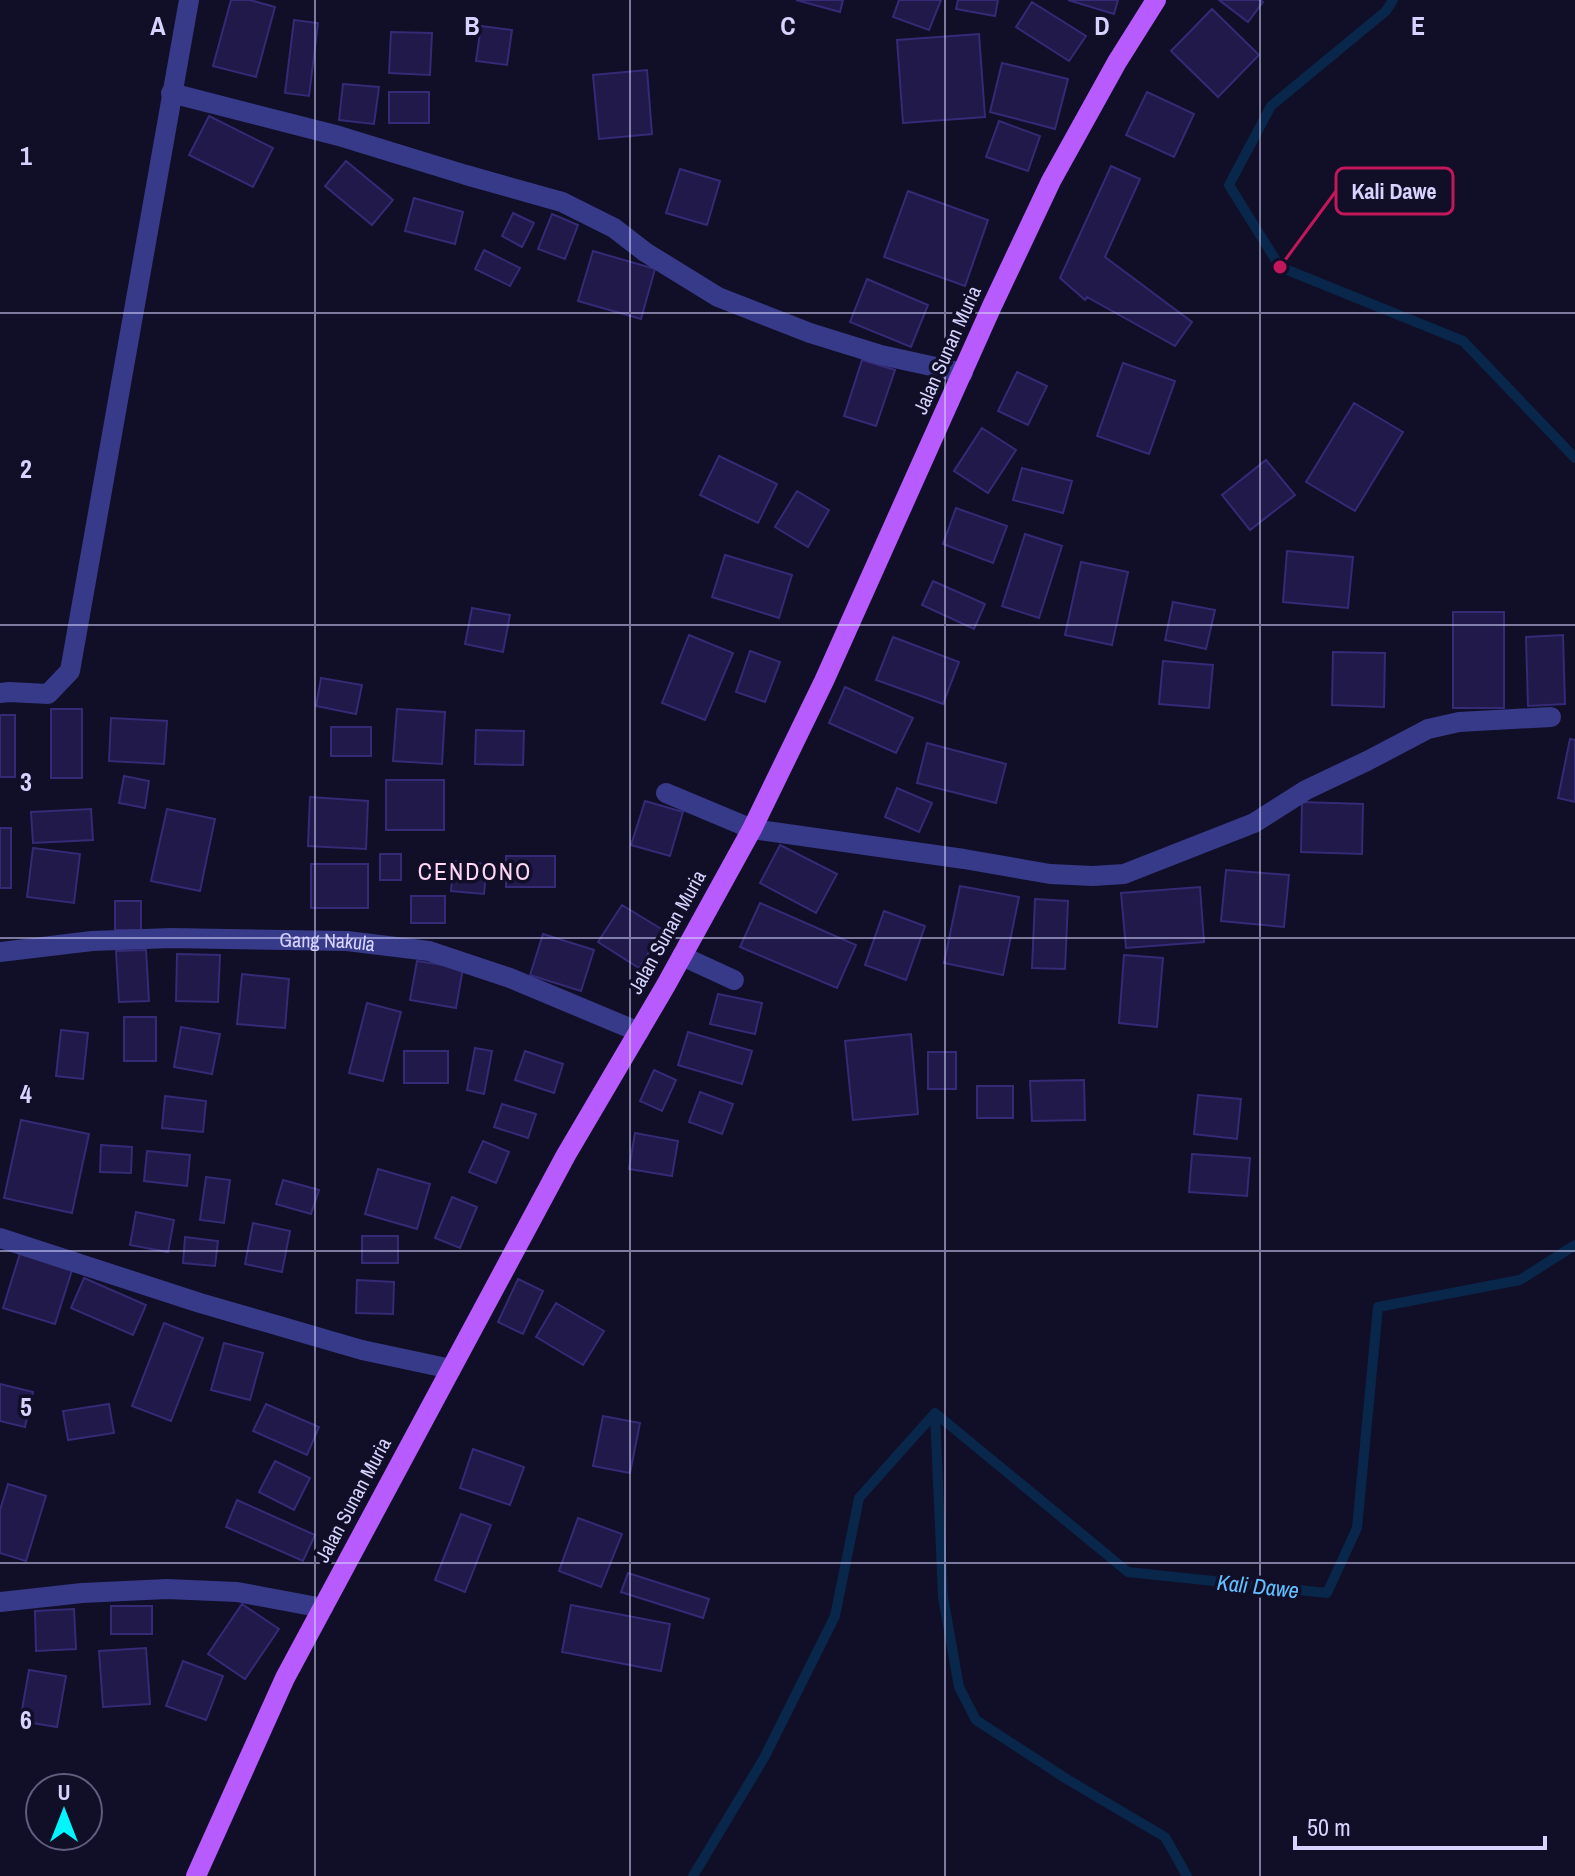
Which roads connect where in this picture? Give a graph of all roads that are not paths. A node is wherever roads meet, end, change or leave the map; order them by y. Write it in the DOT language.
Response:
graph roads {
  1 [pos="189,0"];
  2 [pos="1156,0"];
  3 [pos="171,93"];
  4 [pos="963,373"];
  5 [pos="0,693"];
  6 [pos="1551,717"];
  7 [pos="666,793"];
  8 [pos="752,829"];
  9 [pos="0,952"];
  10 [pos="682,956"];
  11 [pos="734,980"];
  12 [pos="639,1032"];
  13 [pos="0,1238"];
  14 [pos="451,1369"];
  15 [pos="0,1602"];
  16 [pos="323,1608"];
  17 [pos="196,1876"];
  1 -- 3 [label="street"];
  2 -- 4 [label="main road, Jalan Sunan Muria"];
  3 -- 4 [label="street"];
  3 -- 5 [label="street"];
  4 -- 8 [label="main road, Jalan Sunan Muria"];
  6 -- 8 [label="street"];
  7 -- 8 [label="street"];
  8 -- 10 [label="main road, Jalan Sunan Muria"];
  9 -- 12 [label="street, Gang Nakula"];
  10 -- 11 [label="street"];
  10 -- 12 [label="main road, Jalan Sunan Muria"];
  12 -- 14 [label="main road, Jalan Sunan Muria"];
  13 -- 14 [label="street"];
  14 -- 16 [label="main road, Jalan Sunan Muria"];
  15 -- 16 [label="street"];
  16 -- 17 [label="main road, Jalan Sunan Muria"];
}
